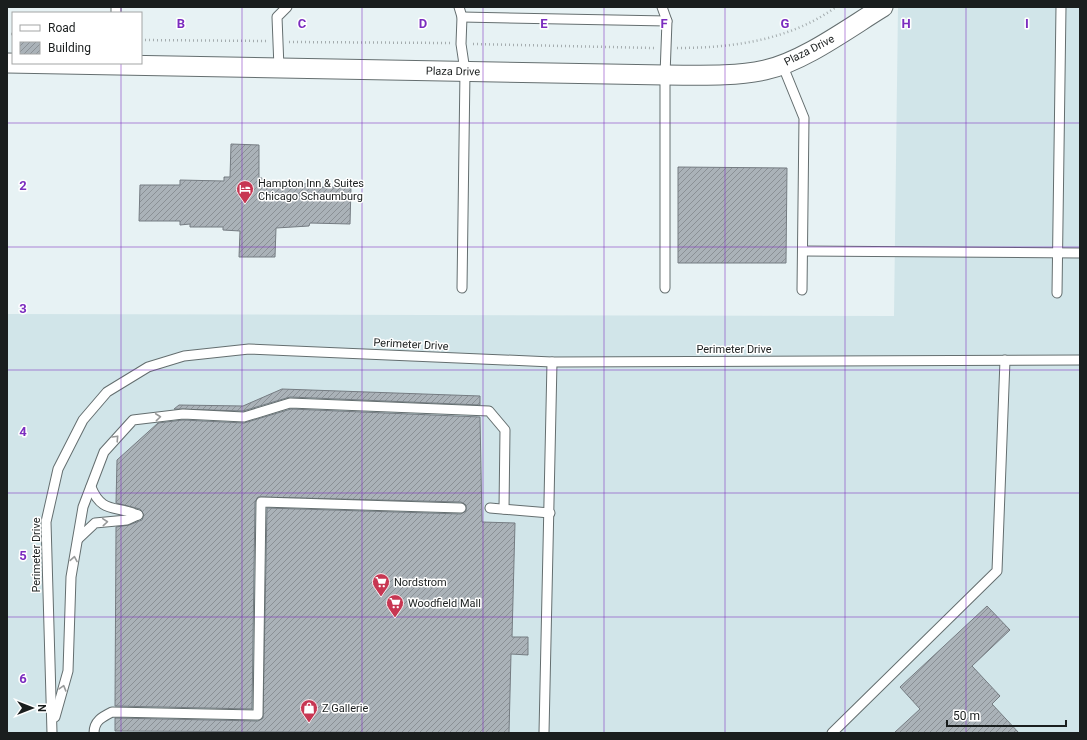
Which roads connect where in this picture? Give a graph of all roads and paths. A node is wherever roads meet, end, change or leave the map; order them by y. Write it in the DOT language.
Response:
graph roads {
  1 [pos="287,7"];
  2 [pos="459,7"];
  3 [pos="662,7"];
  4 [pos="836,7"];
  5 [pos="883,7"];
  6 [pos="1061,7"];
  7 [pos="462,17"];
  8 [pos="667,21"];
  9 [pos="142,40"];
  10 [pos="278,42"];
  11 [pos="461,44"];
  12 [pos="666,48"];
  13 [pos="114,64"];
  14 [pos="782,64"];
  15 [pos="279,68"];
  16 [pos="465,71"];
  17 [pos="665,75"];
  18 [pos="803,251"];
  19 [pos="1058,253"];
  20 [pos="1080,253"];
  21 [pos="462,288"];
  22 [pos="665,288"];
  23 [pos="802,290"];
  24 [pos="1057,293"];
  25 [pos="1005,360"];
  26 [pos="1080,360"];
  27 [pos="552,362"];
  28 [pos="91,487"];
  29 [pos="461,508"];
  30 [pos="490,508"];
  31 [pos="504,509"];
  32 [pos="550,512"];
  33 [pos="78,539"];
  34 [pos="52,729"];
  35 [pos="94,733"];
  36 [pos="544,733"];
  37 [pos="832,733"];
  1 -- 10 [label="lane"];
  2 -- 7 [label="lane"];
  3 -- 8 [label="lane"];
  4 -- 12 [label="path"];
  5 -- 14 [label="street, Plaza Drive"];
  6 -- 19 [label="lane"];
  7 -- 8 [label="lane"];
  7 -- 11 [label="lane"];
  8 -- 12 [label="lane"];
  9 -- 10 [label="path"];
  10 -- 11 [label="path"];
  10 -- 15 [label="lane"];
  11 -- 12 [label="path"];
  11 -- 16 [label="lane"];
  12 -- 17 [label="lane"];
  13 -- 15 [label="street, Plaza Drive"];
  14 -- 17 [label="street, Plaza Drive"];
  14 -- 18 [label="lane"];
  15 -- 16 [label="street, Plaza Drive"];
  16 -- 17 [label="street, Plaza Drive"];
  16 -- 21 [label="lane"];
  17 -- 22 [label="lane"];
  18 -- 19 [label="lane"];
  18 -- 23 [label="lane"];
  19 -- 20 [label="lane"];
  19 -- 24 [label="lane"];
  25 -- 26 [label="lane, Perimeter Drive"];
  25 -- 27 [label="lane, Perimeter Drive"];
  25 -- 37 [label="lane"];
  27 -- 32 [label="lane"];
  27 -- 34 [label="lane, Perimeter Drive"];
  28 -- 31 [label="lane, one-way"];
  28 -- 33 [label="lane"];
  33 -- 28 [label="lane, one-way"];
  29 -- 35 [label="lane"];
  30 -- 31 [label="lane"];
  31 -- 32 [label="lane"];
  32 -- 36 [label="lane"];
  34 -- 33 [label="lane, one-way"];
}
